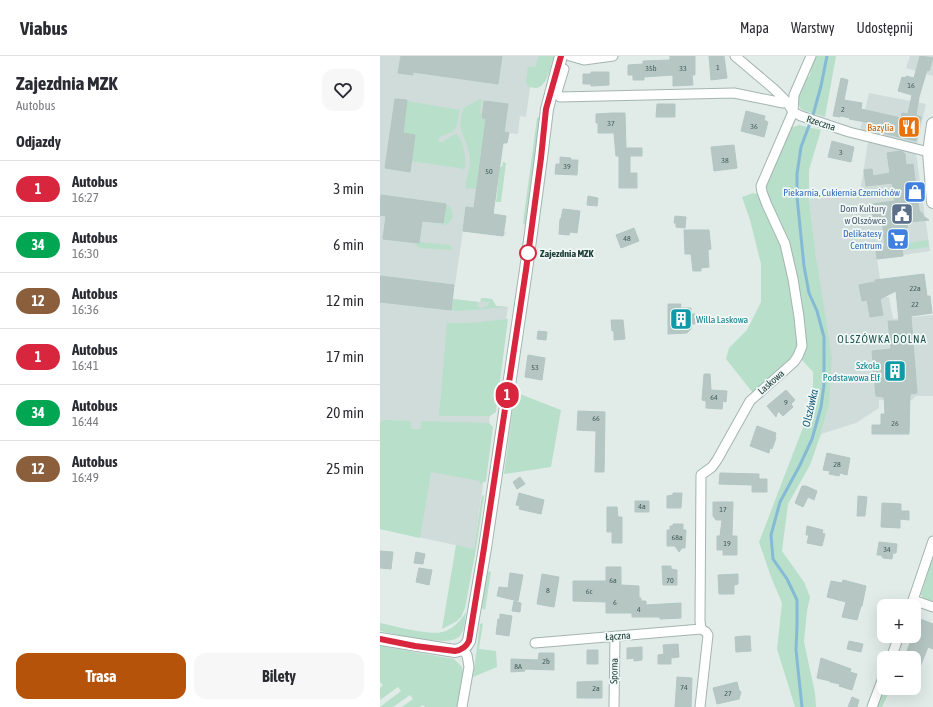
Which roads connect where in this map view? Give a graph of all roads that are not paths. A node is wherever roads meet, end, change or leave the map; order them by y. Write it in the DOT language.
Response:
graph roads {
  1 [pos="561,56"];
  2 [pos="570,56"];
  3 [pos="613,56"];
  4 [pos="734,56"];
  5 [pos="811,56"];
  6 [pos="564,69"];
  7 [pos="787,102"];
  8 [pos="797,114"];
  9 [pos="933,124"];
  10 [pos="929,152"];
  11 [pos="933,202"];
  12 [pos="933,541"];
  13 [pos="913,599"];
  14 [pos="921,605"];
  15 [pos="933,607"];
  16 [pos="701,629"];
  17 [pos="615,636"];
  18 [pos="380,639"];
  19 [pos="535,643"];
  20 [pos="458,650"];
  21 [pos="877,694"];
  22 [pos="462,707"];
  23 [pos="614,707"];
  24 [pos="700,707"];
  25 [pos="872,707"];
  1 -- 20 [label="street"];
  2 -- 3 [label="street"];
  4 -- 7 [label="street"];
  5 -- 8 [label="street, Laskowa"];
  6 -- 7 [label="street"];
  7 -- 8 [label="street"];
  8 -- 10 [label="street, Rzeczna"];
  8 -- 16 [label="street, Laskowa"];
  9 -- 10 [label="street"];
  10 -- 11 [label="street"];
  12 -- 13 [label="street"];
  14 -- 15 [label="street"];
  16 -- 17 [label="street, Łączna"];
  16 -- 24 [label="street, Laskowa"];
  17 -- 19 [label="street, Łączna"];
  17 -- 23 [label="street, Sporna"];
  18 -- 20 [label="street"];
  20 -- 22 [label="street"];
  21 -- 25 [label="street"];
}
